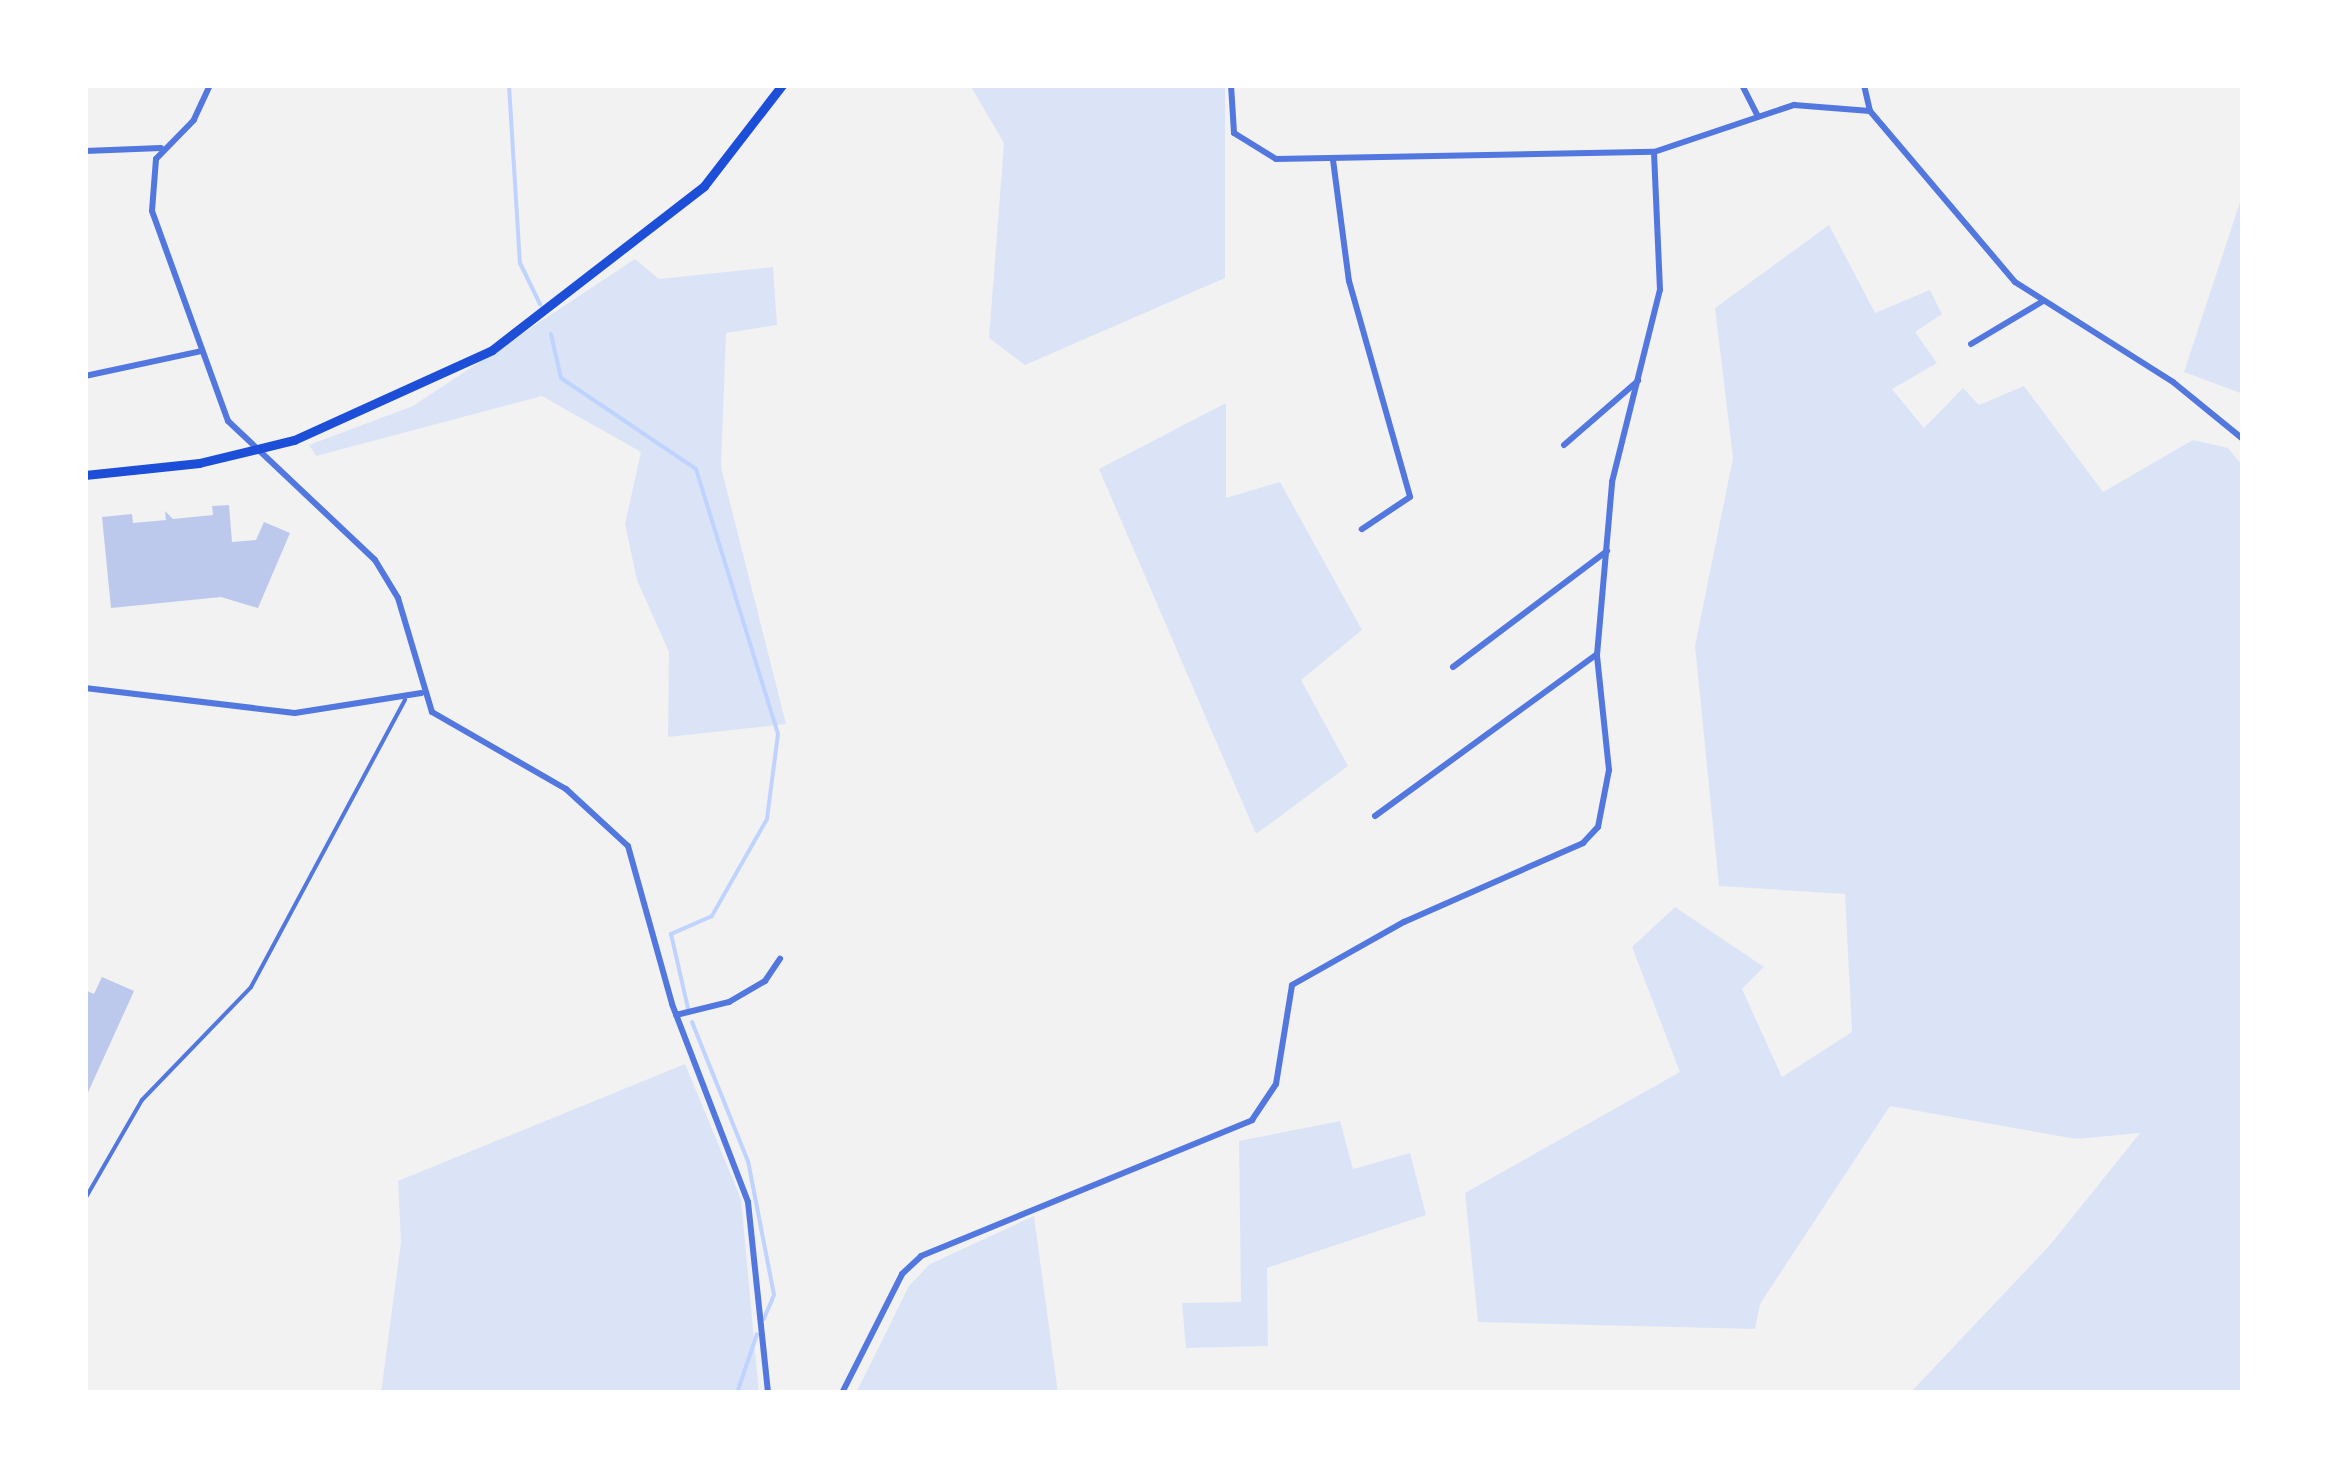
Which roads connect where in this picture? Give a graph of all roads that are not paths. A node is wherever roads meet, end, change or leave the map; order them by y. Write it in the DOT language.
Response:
graph roads {
  1 [pos="210,85"];
  2 [pos="782,85"];
  3 [pos="1230,85"];
  4 [pos="1742,85"];
  5 [pos="1864,85"];
  6 [pos="1870,111"];
  7 [pos="1758,115"];
  8 [pos="161,148"];
  9 [pos="85,150"];
  10 [pos="1654,152"];
  11 [pos="1332,160"];
  12 [pos="2043,302"];
  13 [pos="1971,344"];
  14 [pos="202,351"];
  15 [pos="85,376"];
  16 [pos="1639,381"];
  17 [pos="2242,435"];
  18 [pos="1564,446"];
  19 [pos="257,452"];
  20 [pos="85,475"];
  21 [pos="1362,528"];
  22 [pos="1608,551"];
  23 [pos="1597,655"];
  24 [pos="1454,667"];
  25 [pos="85,688"];
  26 [pos="421,692"];
  27 [pos="405,700"];
  28 [pos="1375,816"];
  29 [pos="780,960"];
  30 [pos="676,1015"];
  31 [pos="85,1199"];
  32 [pos="768,1393"];
  33 [pos="842,1393"];
  1 -- 8 [label="street"];
  2 -- 19 [label="main road"];
  3 -- 11 [label="street"];
  4 -- 7 [label="street"];
  5 -- 6 [label="street"];
  6 -- 7 [label="street"];
  6 -- 12 [label="street"];
  7 -- 10 [label="street"];
  8 -- 9 [label="street"];
  8 -- 14 [label="street"];
  10 -- 11 [label="street"];
  10 -- 16 [label="street"];
  11 -- 21 [label="street"];
  12 -- 13 [label="street"];
  12 -- 17 [label="street"];
  14 -- 15 [label="street"];
  14 -- 19 [label="street"];
  16 -- 18 [label="street"];
  16 -- 22 [label="street"];
  19 -- 20 [label="main road"];
  19 -- 26 [label="street"];
  22 -- 23 [label="street"];
  22 -- 24 [label="street"];
  23 -- 28 [label="street"];
  23 -- 33 [label="street"];
  25 -- 27 [label="street"];
  26 -- 27 [label="street"];
  26 -- 30 [label="street"];
  27 -- 31 [label="lane"];
  29 -- 30 [label="street"];
  30 -- 32 [label="street"];
}
